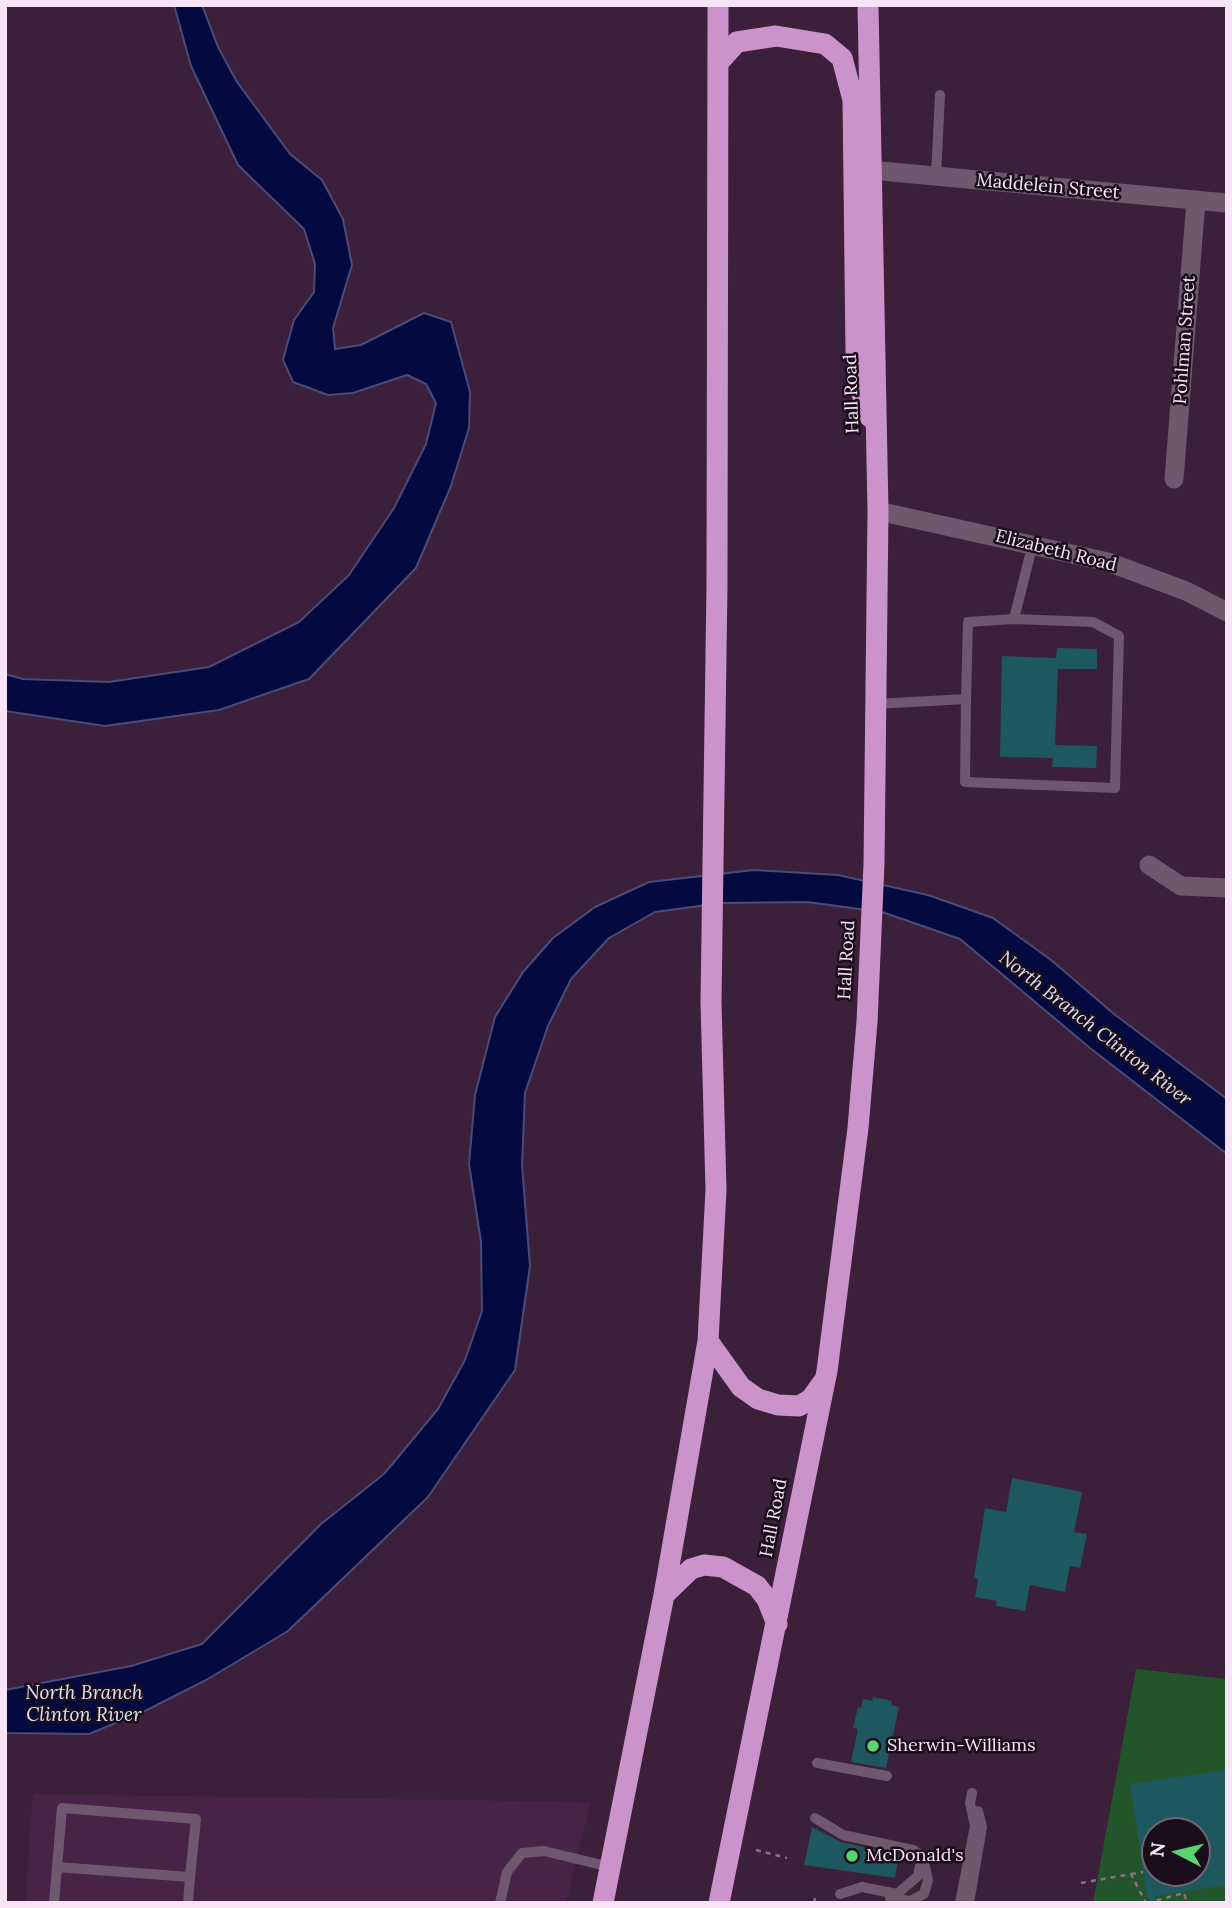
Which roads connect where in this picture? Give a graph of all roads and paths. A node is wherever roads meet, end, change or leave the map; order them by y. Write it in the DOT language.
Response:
graph roads {
  1 [pos="718,5"];
  2 [pos="868,5"];
  3 [pos="718,63"];
  4 [pos="940,95"];
  5 [pos="870,170"];
  6 [pos="936,177"];
  7 [pos="1196,200"];
  8 [pos="1227,203"];
  9 [pos="876,435"];
  10 [pos="1174,479"];
  11 [pos="878,511"];
  12 [pos="1032,547"];
  13 [pos="1227,612"];
  14 [pos="1014,619"];
  15 [pos="966,699"];
  16 [pos="875,704"];
  17 [pos="1149,865"];
  18 [pos="1227,888"];
  19 [pos="708,1341"];
  20 [pos="827,1371"];
  21 [pos="664,1595"];
  22 [pos="777,1624"];
  23 [pos="817,1763"];
  24 [pos="887,1776"];
  25 [pos="815,1818"];
  26 [pos="757,1850"];
  27 [pos="922,1856"];
  28 [pos="787,1858"];
  29 [pos="57,1867"];
  30 [pos="610,1867"];
  31 [pos="1141,1872"];
  32 [pos="1131,1874"];
  33 [pos="190,1877"];
  34 [pos="1081,1883"];
  35 [pos="857,1889"];
  36 [pos="816,1894"];
  37 [pos="840,1894"];
  38 [pos="54,1903"];
  39 [pos="188,1903"];
  40 [pos="500,1903"];
  41 [pos="603,1903"];
  42 [pos="719,1903"];
  43 [pos="814,1903"];
  44 [pos="960,1903"];
  45 [pos="969,1903"];
  46 [pos="1146,1903"];
  47 [pos="1187,1903"];
  1 -- 3 [label="highway"];
  2 -- 5 [label="highway, Hall Road"];
  3 -- 9 [label="highway"];
  3 -- 19 [label="highway"];
  4 -- 6 [label="lane"];
  5 -- 6 [label="street, Maddelein Street"];
  5 -- 9 [label="highway, Hall Road"];
  6 -- 7 [label="street, Maddelein Street"];
  7 -- 8 [label="street, Maddelein Street"];
  7 -- 10 [label="street, Pohlman Street"];
  9 -- 11 [label="highway, Hall Road"];
  11 -- 12 [label="street, Elizabeth Road"];
  11 -- 16 [label="highway, Hall Road"];
  12 -- 13 [label="street, Elizabeth Road"];
  12 -- 14 [label="lane"];
  14 -- 15 [label="lane"];
  14 -- 15 [label="lane"];
  15 -- 16 [label="lane"];
  16 -- 20 [label="highway, Hall Road"];
  17 -- 18 [label="street"];
  19 -- 20 [label="highway"];
  19 -- 21 [label="highway"];
  20 -- 22 [label="highway, Hall Road"];
  21 -- 22 [label="highway"];
  21 -- 30 [label="highway"];
  22 -- 42 [label="highway, Hall Road"];
  23 -- 24 [label="lane"];
  25 -- 27 [label="lane"];
  26 -- 28 [label="path"];
  27 -- 35 [label="lane"];
  27 -- 35 [label="lane"];
  29 -- 33 [label="lane"];
  29 -- 33 [label="lane"];
  29 -- 38 [label="lane"];
  30 -- 40 [label="lane"];
  30 -- 41 [label="highway"];
  31 -- 32 [label="path"];
  32 -- 34 [label="path"];
  32 -- 46 [label="path"];
  33 -- 39 [label="lane"];
  35 -- 37 [label="lane"];
  36 -- 43 [label="path"];
  44 -- 45 [label="lane"];
  46 -- 47 [label="path"];
}
